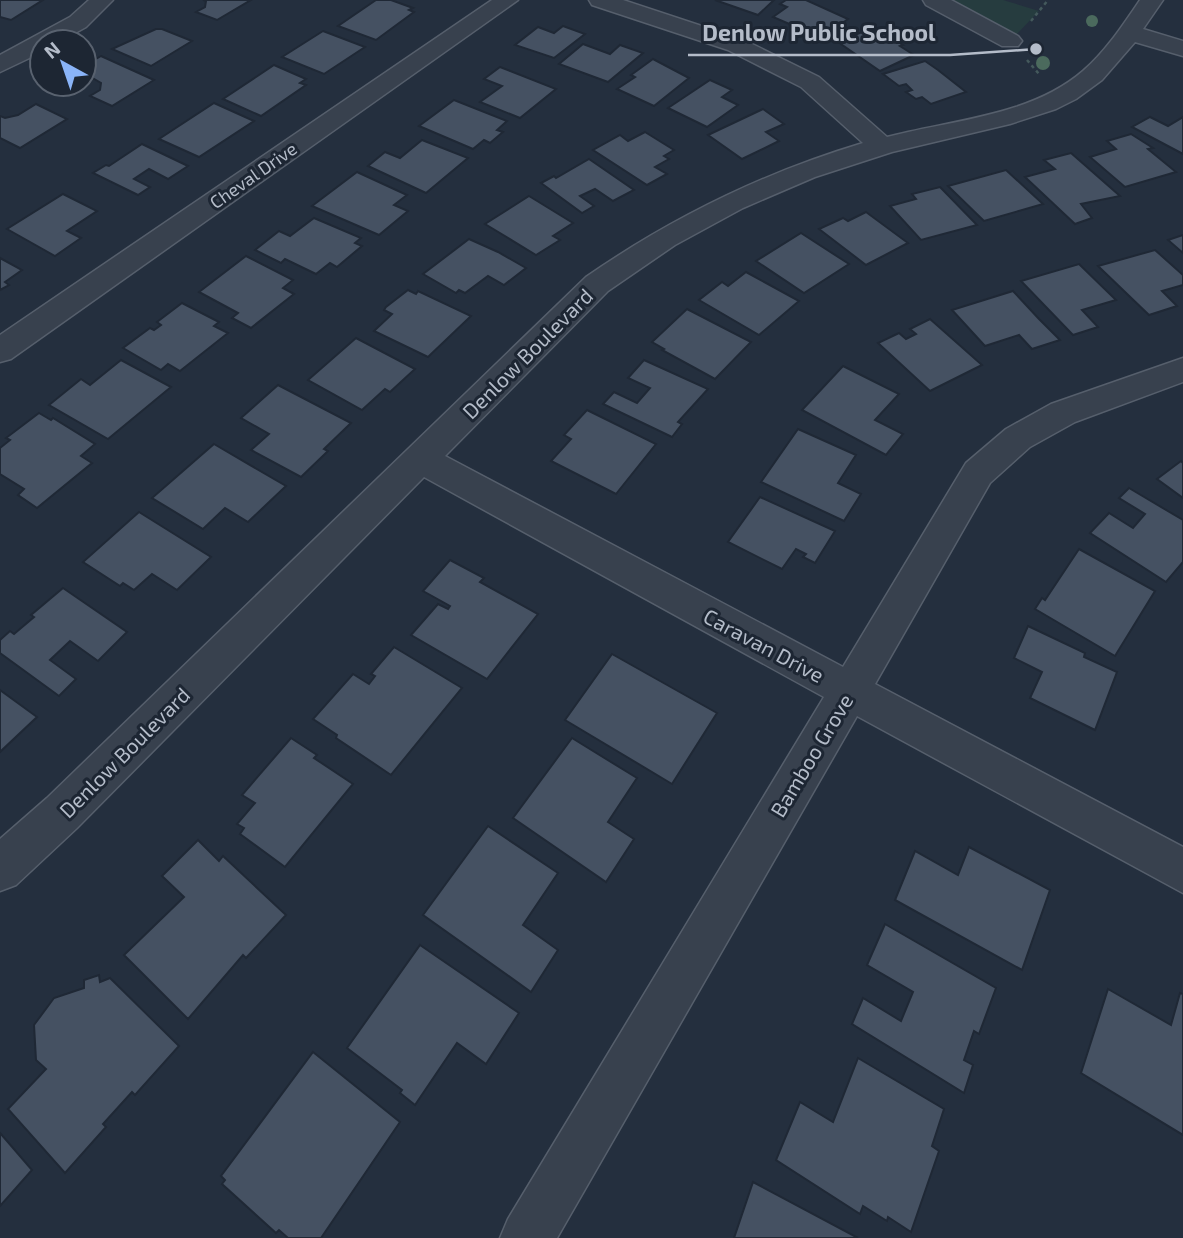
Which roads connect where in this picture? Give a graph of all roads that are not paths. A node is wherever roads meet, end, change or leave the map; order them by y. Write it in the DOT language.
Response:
graph roads {
  1 [pos="102,0"];
  2 [pos="507,0"];
  3 [pos="600,0"];
  4 [pos="934,0"];
  5 [pos="1152,0"];
  6 [pos="1130,33"];
  7 [pos="1010,41"];
  8 [pos="1183,49"];
  9 [pos="0,65"];
  10 [pos="882,146"];
  11 [pos="0,351"];
  12 [pos="1183,370"];
  13 [pos="419,458"];
  14 [pos="849,691"];
  15 [pos="0,869"];
  16 [pos="1183,871"];
  17 [pos="527,1238"];
  1 -- 9 [label="street"];
  2 -- 11 [label="street, Cheval Drive"];
  3 -- 10 [label="street"];
  4 -- 7 [label="street"];
  5 -- 6 [label="street, Denlow Boulevard"];
  6 -- 8 [label="street"];
  6 -- 10 [label="street, Denlow Boulevard"];
  10 -- 13 [label="street, Denlow Boulevard"];
  12 -- 14 [label="street, Bamboo Grove"];
  13 -- 14 [label="street, Caravan Drive"];
  13 -- 15 [label="street, Denlow Boulevard"];
  14 -- 16 [label="street, Caravan Drive"];
  14 -- 17 [label="street, Bamboo Grove"];
}
